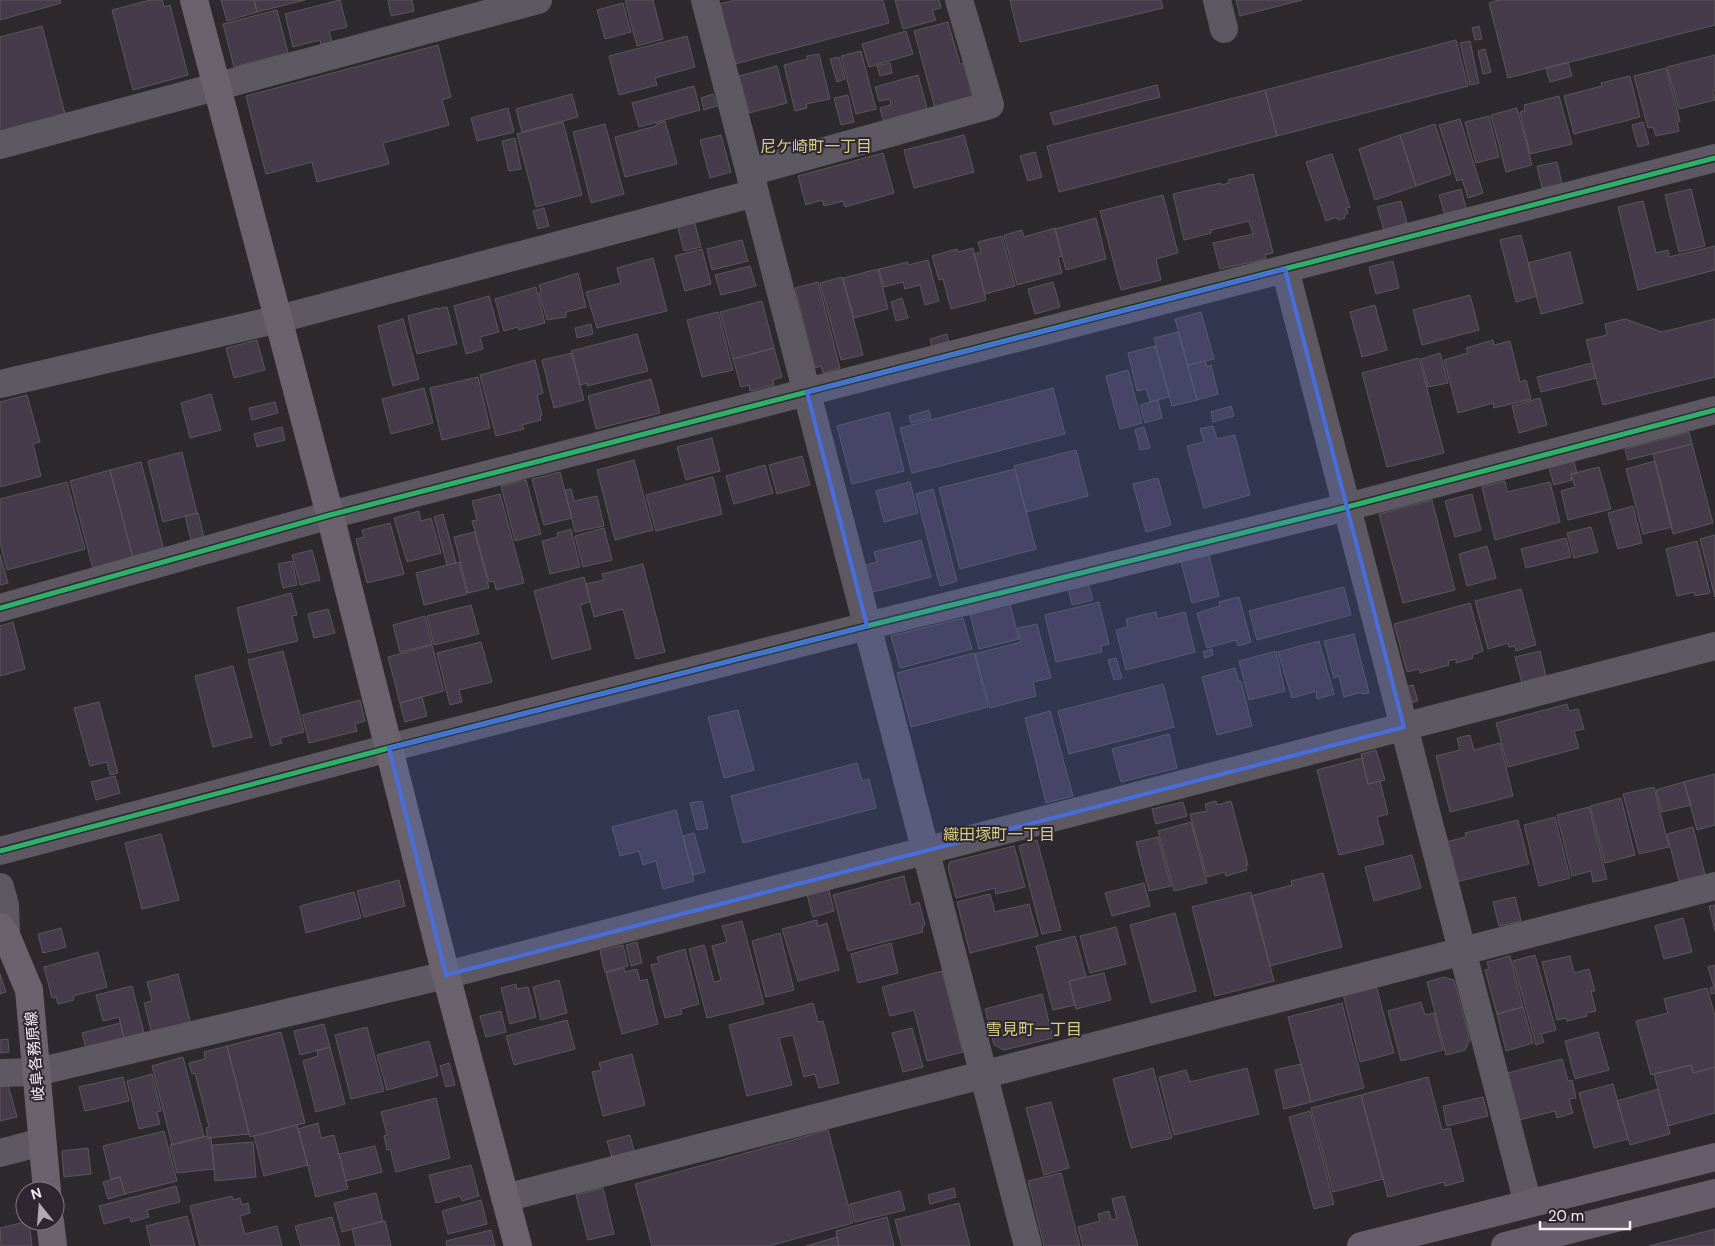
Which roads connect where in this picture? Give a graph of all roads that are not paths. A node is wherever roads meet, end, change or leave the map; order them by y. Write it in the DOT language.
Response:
graph roads {
  1 [pos="194,0"];
  2 [pos="538,0"];
  3 [pos="705,0"];
  4 [pos="959,0"];
  5 [pos="1217,0"];
  6 [pos="1224,29"];
  7 [pos="216,87"];
  8 [pos="0,145"];
  9 [pos="1715,158"];
  10 [pos="752,182"];
  11 [pos="1285,269"];
  12 [pos="278,319"];
  13 [pos="0,384"];
  14 [pos="807,392"];
  15 [pos="1715,410"];
  16 [pos="1347,507"];
  17 [pos="330,515"];
  18 [pos="0,608"];
  19 [pos="867,626"];
  20 [pos="1715,646"];
  21 [pos="1404,727"];
  22 [pos="389,748"];
  23 [pos="0,851"];
  24 [pos="925,851"];
  25 [pos="1715,886"];
  26 [pos="0,887"];
  27 [pos="3,931"];
  28 [pos="1462,951"];
  29 [pos="446,975"];
  30 [pos="37,1072"];
  31 [pos="0,1073"];
  32 [pos="983,1074"];
  33 [pos="42,1142"];
  34 [pos="0,1153"];
  35 [pos="1715,1157"];
  36 [pos="46,1181"];
  37 [pos="1715,1194"];
  38 [pos="505,1198"];
  39 [pos="1528,1204"];
  40 [pos="51,1231"];
  41 [pos="1538,1242"];
  42 [pos="53,1246"];
  43 [pos="518,1246"];
  44 [pos="1028,1246"];
  45 [pos="1361,1246"];
  46 [pos="1505,1246"];
  1 -- 7 [label="street"];
  2 -- 7 [label="street"];
  3 -- 10 [label="street"];
  4 -- 10 [label="street"];
  5 -- 6 [label="street"];
  7 -- 8 [label="street"];
  7 -- 12 [label="street"];
  9 -- 11 [label="street"];
  10 -- 12 [label="street"];
  10 -- 14 [label="street"];
  11 -- 14 [label="street"];
  11 -- 16 [label="street"];
  12 -- 13 [label="street"];
  12 -- 17 [label="street"];
  14 -- 17 [label="street"];
  14 -- 19 [label="street"];
  15 -- 16 [label="street"];
  16 -- 19 [label="street"];
  16 -- 21 [label="street"];
  17 -- 18 [label="street"];
  17 -- 22 [label="street"];
  19 -- 22 [label="street"];
  19 -- 24 [label="street"];
  20 -- 21 [label="street"];
  21 -- 24 [label="street"];
  21 -- 28 [label="street"];
  22 -- 23 [label="street"];
  22 -- 29 [label="street"];
  24 -- 29 [label="street"];
  24 -- 32 [label="street"];
  25 -- 28 [label="street"];
  26 -- 27 [label="street"];
  27 -- 30 [label="street, 岐阜各務原線"];
  28 -- 32 [label="street"];
  28 -- 39 [label="street"];
  29 -- 30 [label="street"];
  29 -- 38 [label="street"];
  30 -- 31 [label="street"];
  30 -- 33 [label="street, 岐阜各務原線"];
  32 -- 38 [label="street"];
  32 -- 44 [label="street"];
  33 -- 34 [label="street"];
  33 -- 36 [label="street, 岐阜各務原線"];
  35 -- 39 [label="highway"];
  37 -- 41 [label="highway"];
  38 -- 43 [label="street"];
  39 -- 45 [label="highway"];
  40 -- 42 [label="street"];
  41 -- 46 [label="highway"];
}
